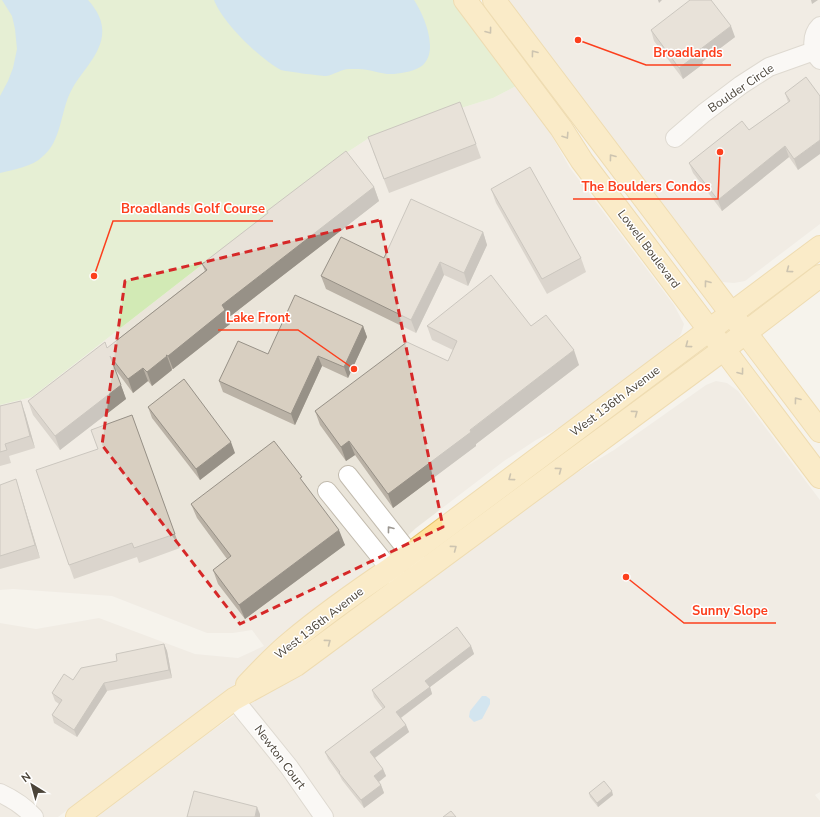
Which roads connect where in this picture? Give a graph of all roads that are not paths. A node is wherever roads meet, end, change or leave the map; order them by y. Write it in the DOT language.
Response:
graph roads {
  1 [pos="465,0"];
  2 [pos="494,0"];
  3 [pos="820,26"];
  4 [pos="817,56"];
  5 [pos="675,138"];
  6 [pos="820,247"];
  7 [pos="820,276"];
  8 [pos="731,314"];
  9 [pos="710,329"];
  10 [pos="745,332"];
  11 [pos="724,349"];
  12 [pos="820,431"];
  13 [pos="348,475"];
  14 [pos="820,476"];
  15 [pos="326,491"];
  16 [pos="410,554"];
  17 [pos="423,571"];
  18 [pos="396,578"];
  19 [pos="234,699"];
  20 [pos="0,793"];
  21 [pos="34,817"];
  22 [pos="77,817"];
  23 [pos="324,817"];
  1 -- 9 [label="main road, Lowell Boulevard, one-way"];
  8 -- 2 [label="main road, one-way"];
  3 -- 4 [label="street, Boulder Circle"];
  4 -- 5 [label="street, Boulder Circle"];
  6 -- 8 [label="main road, West 136th Avenue, one-way"];
  7 -- 10 [label="main road, West 136th Avenue"];
  8 -- 9 [label="main road, West 136th Avenue"];
  8 -- 10 [label="main road"];
  9 -- 11 [label="main road, Lowell Boulevard"];
  9 -- 16 [label="main road, West 136th Avenue, one-way"];
  10 -- 11 [label="main road, West 136th Avenue"];
  12 -- 10 [label="main road, one-way"];
  11 -- 14 [label="main road, Lowell Boulevard, one-way"];
  17 -- 11 [label="main road, West 136th Avenue, one-way"];
  16 -- 13 [label="street, one-way"];
  15 -- 18 [label="street"];
  16 -- 17 [label="street"];
  16 -- 18 [label="main road, West 136th Avenue"];
  17 -- 18 [label="main road, West 136th Avenue"];
  18 -- 19 [label="main road, West 136th Avenue"];
  19 -- 22 [label="main road, West 136th Avenue"];
  19 -- 23 [label="street, Newton Court"];
  20 -- 21 [label="street"];
}
